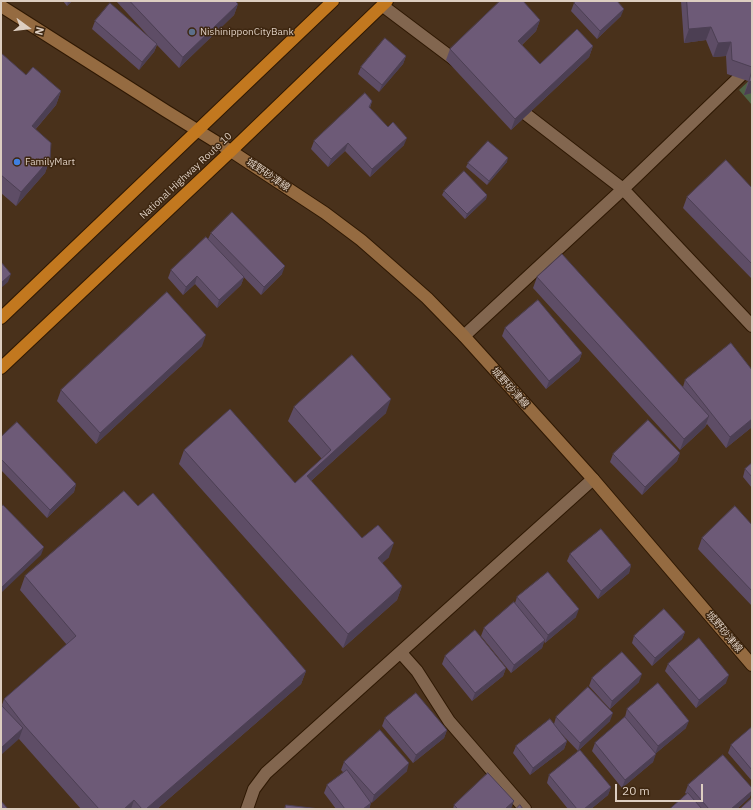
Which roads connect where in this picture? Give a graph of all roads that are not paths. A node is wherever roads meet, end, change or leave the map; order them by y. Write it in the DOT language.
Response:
graph roads {
  1 [pos="333,1"];
  2 [pos="385,3"];
  3 [pos="1,6"];
  4 [pos="752,65"];
  5 [pos="467,69"];
  6 [pos="504,98"];
  7 [pos="197,130"];
  8 [pos="231,151"];
  9 [pos="623,189"];
  10 [pos="1,318"];
  11 [pos="752,326"];
  12 [pos="464,336"];
  13 [pos="1,368"];
  14 [pos="593,479"];
  15 [pos="400,653"];
  16 [pos="752,665"];
  17 [pos="247,809"];
  18 [pos="525,809"];
  1 -- 7 [label="highway"];
  2 -- 5 [label="street"];
  2 -- 8 [label="highway, National Highway Route 10"];
  3 -- 7 [label="main road, 城野砂津線"];
  4 -- 9 [label="street"];
  6 -- 9 [label="street"];
  7 -- 8 [label="main road, 城野砂津線"];
  7 -- 10 [label="highway"];
  8 -- 12 [label="main road, 城野砂津線"];
  8 -- 13 [label="highway, National Highway Route 10"];
  9 -- 11 [label="street"];
  9 -- 12 [label="street"];
  12 -- 14 [label="main road, 城野砂津線"];
  14 -- 15 [label="street"];
  14 -- 16 [label="main road, 城野砂津線"];
  15 -- 17 [label="street"];
  15 -- 18 [label="street"];
}
